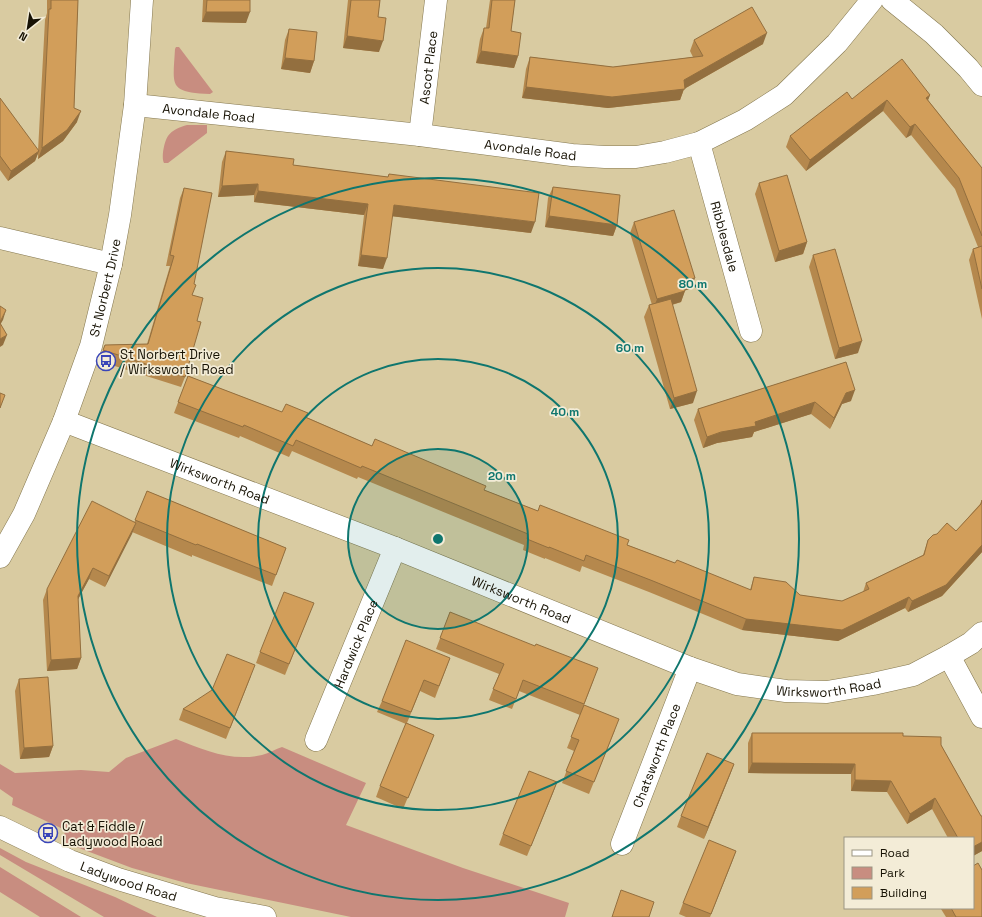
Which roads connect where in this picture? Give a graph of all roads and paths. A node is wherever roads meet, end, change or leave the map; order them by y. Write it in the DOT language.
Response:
graph roads {
  1 [pos="142,0"];
  2 [pos="436,0"];
  3 [pos="872,0"];
  4 [pos="892,0"];
  5 [pos="982,84"];
  6 [pos="135,106"];
  7 [pos="420,135"];
  8 [pos="699,143"];
  9 [pos="0,238"];
  10 [pos="112,264"];
  11 [pos="751,331"];
  12 [pos="64,421"];
  13 [pos="395,548"];
  14 [pos="0,557"];
  15 [pos="982,633"];
  16 [pos="949,656"];
  17 [pos="690,668"];
  18 [pos="982,717"];
  19 [pos="316,740"];
  20 [pos="0,827"];
  21 [pos="622,844"];
  22 [pos="265,917"];
  1 -- 6 [label="street, St Norbert Drive"];
  2 -- 7 [label="street, Ascot Place"];
  3 -- 8 [label="street, Avondale Road"];
  4 -- 5 [label="street"];
  6 -- 7 [label="street, Avondale Road"];
  6 -- 10 [label="street, St Norbert Drive"];
  7 -- 8 [label="street, Avondale Road"];
  8 -- 11 [label="street, Ribblesdale"];
  9 -- 10 [label="street"];
  10 -- 12 [label="street, St Norbert Drive"];
  12 -- 13 [label="street, Wirksworth Road"];
  12 -- 14 [label="street, St Norbert Drive"];
  13 -- 17 [label="street, Wirksworth Road"];
  13 -- 19 [label="street, Hardwick Place"];
  15 -- 16 [label="street, Wirksworth Road"];
  16 -- 17 [label="street, Wirksworth Road"];
  16 -- 18 [label="street"];
  17 -- 21 [label="street, Chatsworth Place"];
  20 -- 22 [label="street, Ladywood Road"];
}
